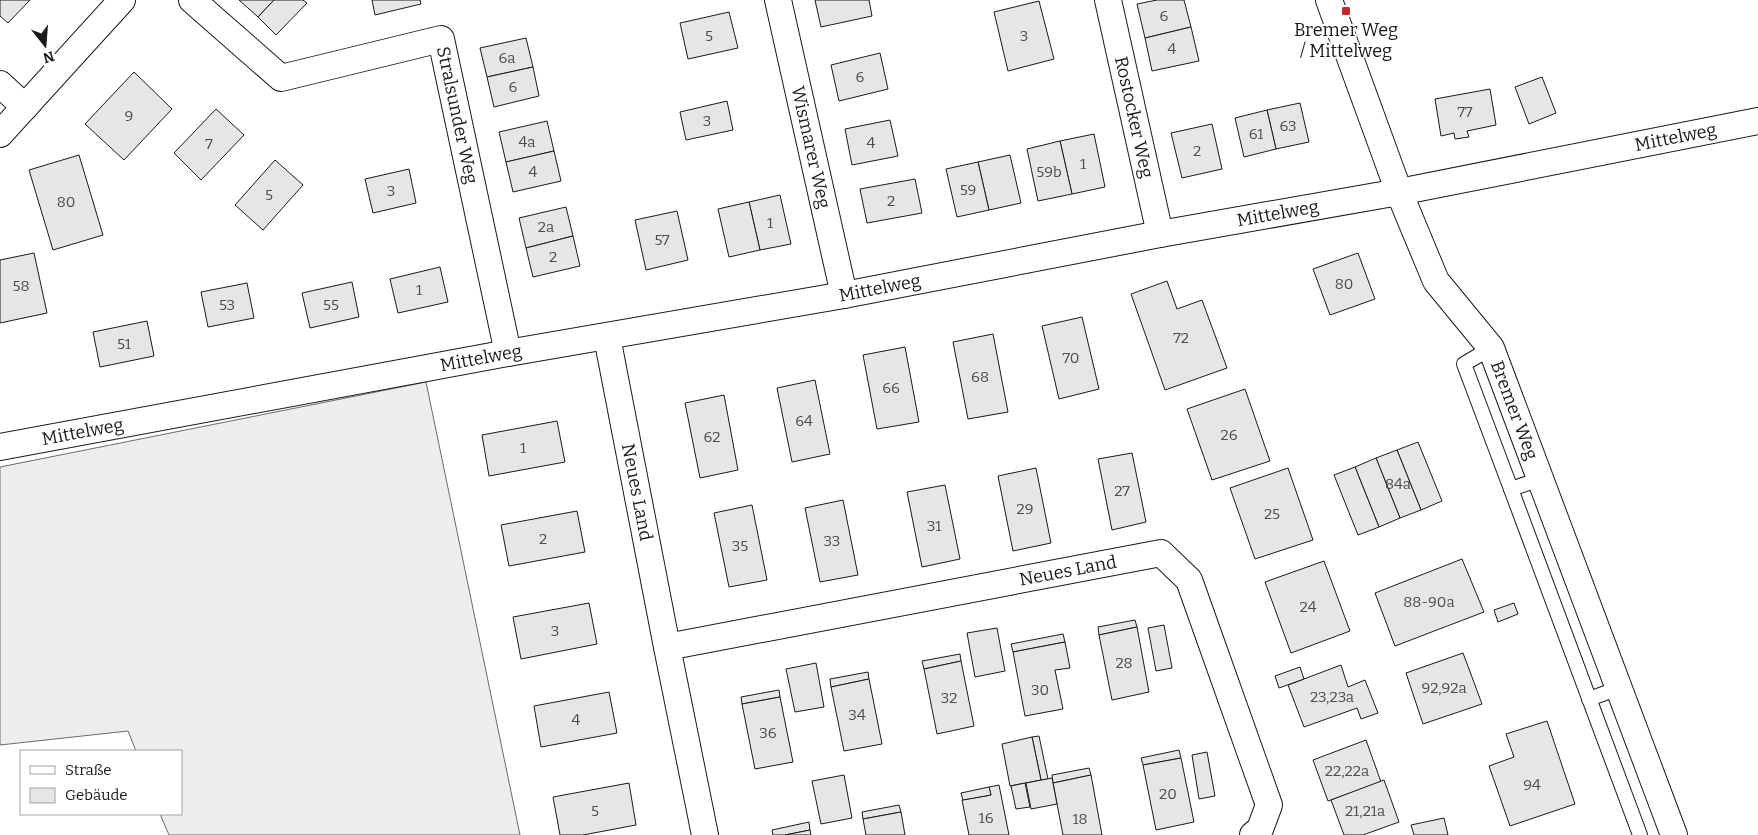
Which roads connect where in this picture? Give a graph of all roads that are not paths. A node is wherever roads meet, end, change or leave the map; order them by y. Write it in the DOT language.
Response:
graph roads {
  1 [pos="122,0"];
  2 [pos="192,0"];
  3 [pos="778,0"];
  4 [pos="1108,0"];
  5 [pos="1329,0"];
  6 [pos="0,84"];
  7 [pos="25,106"];
  8 [pos="1758,121"];
  9 [pos="0,134"];
  10 [pos="1399,192"];
  11 [pos="1160,234"];
  12 [pos="844,295"];
  13 [pos="607,337"];
  14 [pos="1491,348"];
  15 [pos="508,353"];
  16 [pos="0,447"];
  17 [pos="1540,479"];
  18 [pos="1511,489"];
  19 [pos="666,647"];
  20 [pos="1619,688"];
  21 [pos="1590,700"];
  22 [pos="705,835"];
  23 [pos="1252,835"];
  24 [pos="1640,835"];
  25 [pos="1674,835"];
  1 -- 7 [label="street"];
  2 -- 15 [label="street, Stralsunder Weg"];
  3 -- 12 [label="street, Wismarer Weg"];
  4 -- 11 [label="street, Rostocker Weg"];
  5 -- 10 [label="street, Bremer Weg"];
  6 -- 7 [label="street"];
  7 -- 9 [label="street"];
  8 -- 10 [label="street, Mittelweg"];
  10 -- 11 [label="street, Mittelweg"];
  10 -- 14 [label="street, Bremer Weg"];
  11 -- 12 [label="street, Mittelweg"];
  12 -- 13 [label="street, Mittelweg"];
  13 -- 15 [label="street, Mittelweg"];
  13 -- 19 [label="street, Neues Land"];
  14 -- 17 [label="street, Bremer Weg"];
  14 -- 18 [label="lane"];
  15 -- 16 [label="street, Mittelweg"];
  17 -- 18 [label="lane"];
  17 -- 20 [label="street, Bremer Weg"];
  18 -- 21 [label="lane"];
  19 -- 22 [label="street, Neues Land"];
  19 -- 23 [label="street, Neues Land"];
  20 -- 21 [label="lane"];
  20 -- 25 [label="street, Bremer Weg"];
  21 -- 24 [label="lane"];
}
